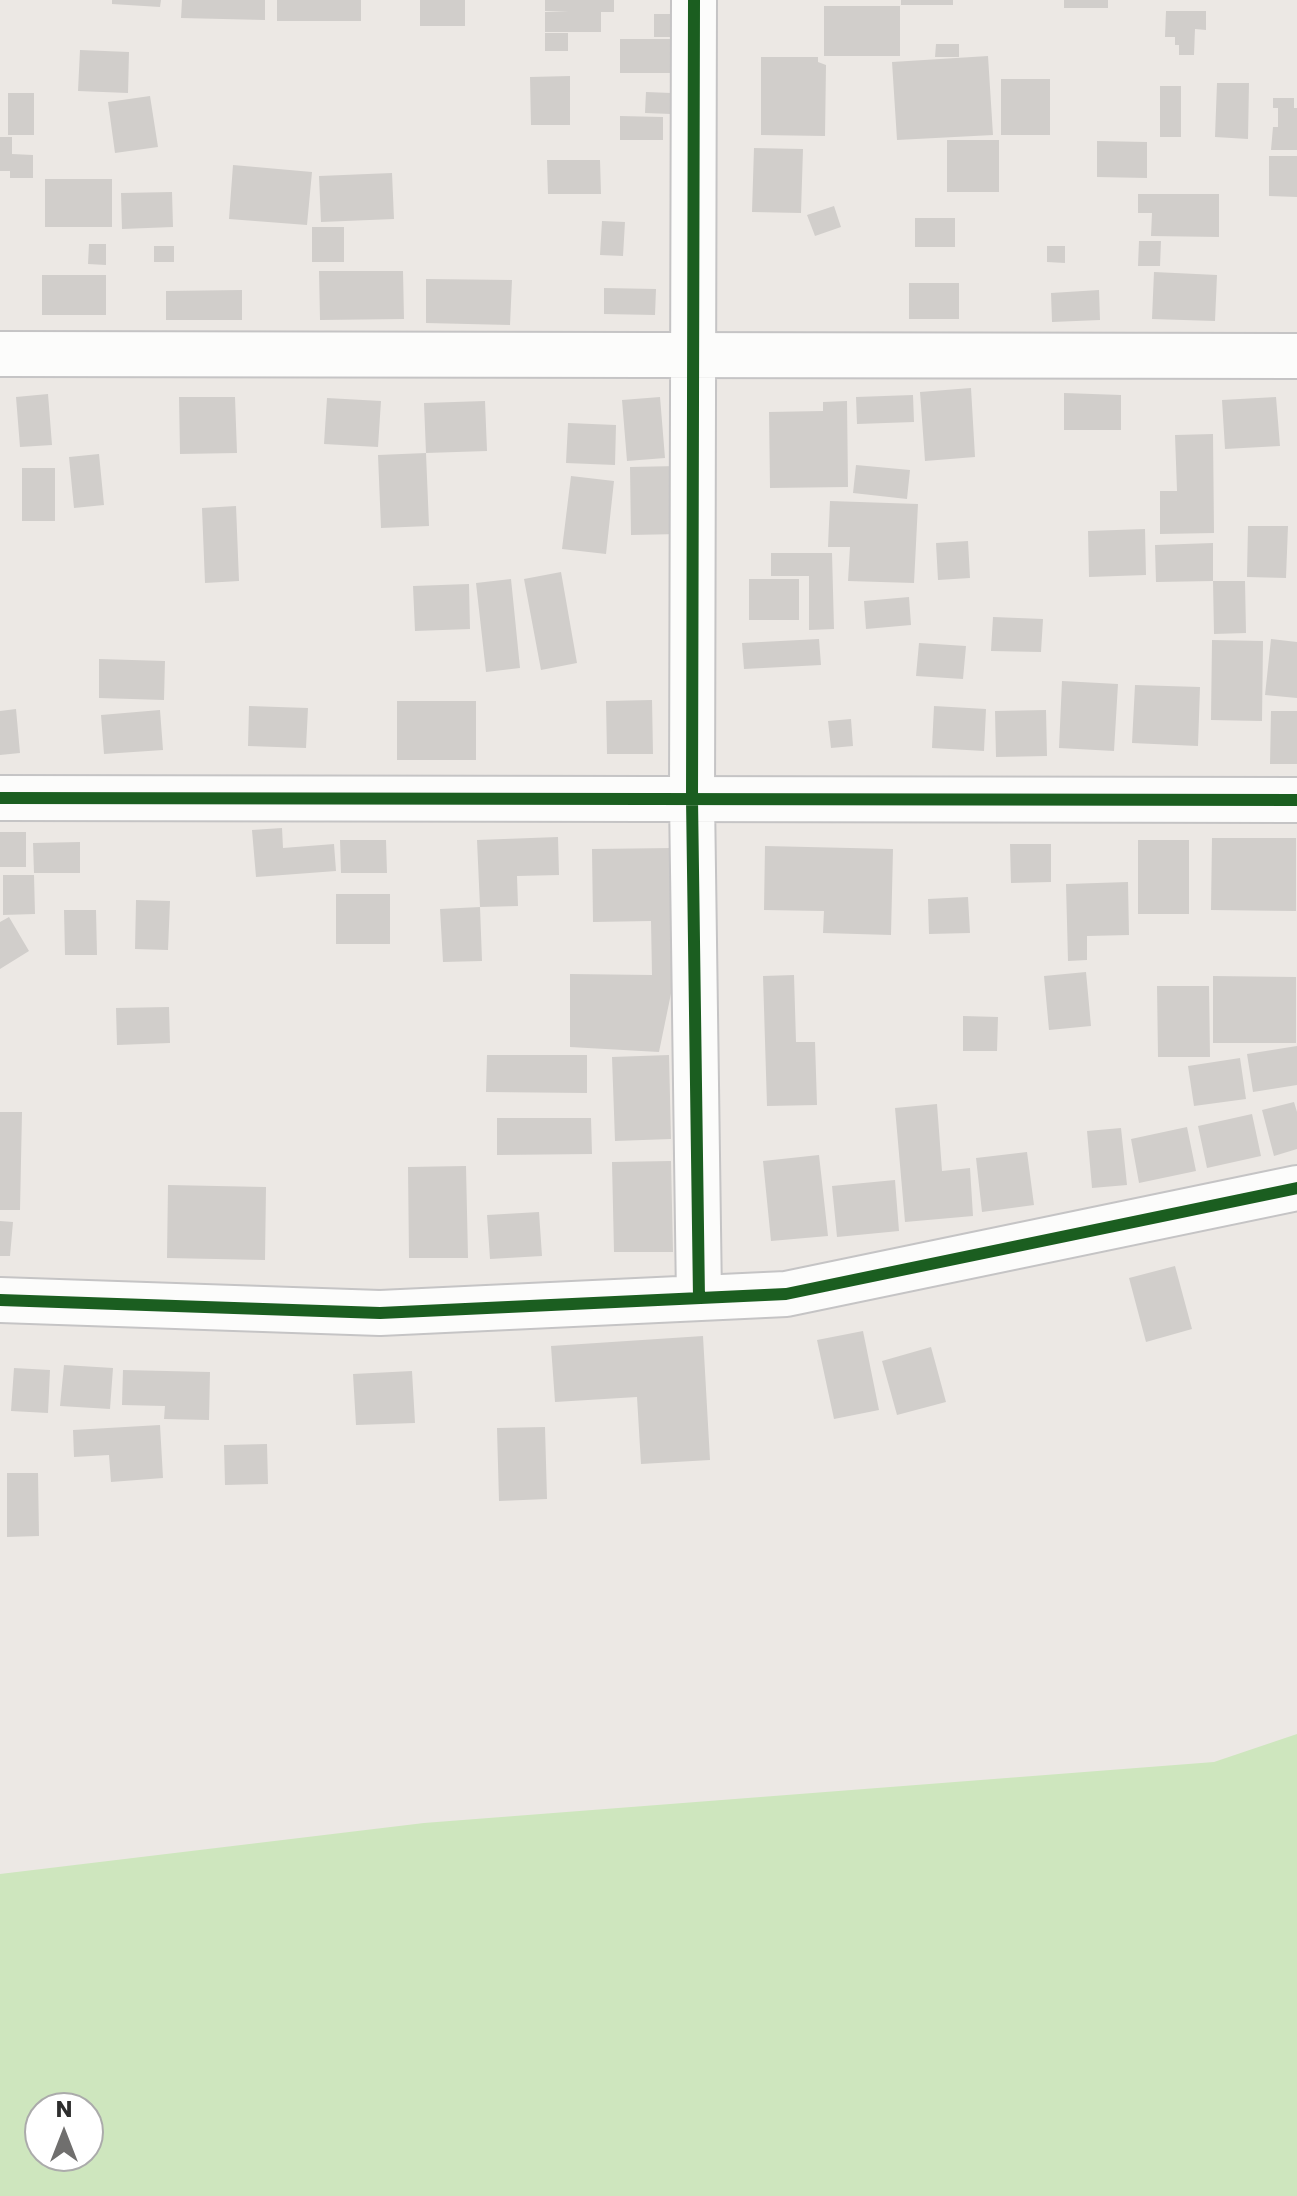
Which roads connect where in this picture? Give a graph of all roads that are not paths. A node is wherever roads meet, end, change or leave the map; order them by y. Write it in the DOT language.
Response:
graph roads {
  1 [pos="694,0"];
  2 [pos="0,354"];
  3 [pos="692,356"];
  4 [pos="1297,356"];
  5 [pos="0,798"];
  6 [pos="692,799"];
  7 [pos="1297,800"];
  8 [pos="1297,1188"];
  9 [pos="699,1298"];
  10 [pos="0,1300"];
  1 -- 3 [label="street"];
  2 -- 3 [label="street"];
  3 -- 4 [label="street"];
  3 -- 6 [label="street"];
  5 -- 6 [label="street"];
  6 -- 7 [label="street"];
  6 -- 9 [label="street"];
  8 -- 9 [label="street"];
  9 -- 10 [label="street"];
}
